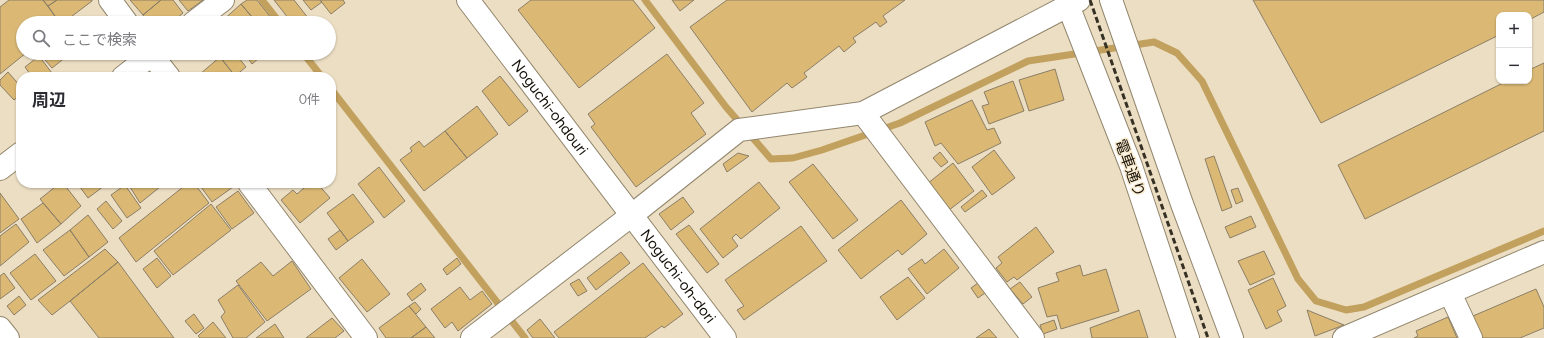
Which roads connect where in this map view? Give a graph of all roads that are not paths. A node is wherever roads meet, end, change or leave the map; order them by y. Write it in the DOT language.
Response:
graph roads {
  1 [pos="110,0"];
  2 [pos="223,0"];
  3 [pos="468,0"];
  4 [pos="1111,0"];
  5 [pos="1071,2"];
  6 [pos="122,16"];
  7 [pos="202,16"];
  8 [pos="144,60"];
  9 [pos="156,60"];
  10 [pos="129,72"];
  11 [pos="165,72"];
  12 [pos="863,113"];
  13 [pos="16,157"];
  14 [pos="0,169"];
  15 [pos="253,188"];
  16 [pos="632,215"];
  17 [pos="1544,252"];
  18 [pos="1450,294"];
  19 [pos="0,328"];
  20 [pos="8,338"];
  21 [pos="366,338"];
  22 [pos="472,338"];
  23 [pos="725,338"];
  24 [pos="1033,338"];
  25 [pos="1188,338"];
  26 [pos="1232,338"];
  27 [pos="1344,338"];
  28 [pos="1471,338"];
  1 -- 6 [label="street"];
  2 -- 7 [label="street"];
  3 -- 16 [label="street, Noguchi-ohdouri"];
  4 -- 26 [label="street"];
  5 -- 12 [label="street"];
  5 -- 25 [label="street, 電車通り"];
  8 -- 10 [label="street"];
  9 -- 11 [label="street"];
  12 -- 16 [label="street"];
  12 -- 24 [label="street"];
  13 -- 14 [label="street"];
  15 -- 21 [label="street"];
  16 -- 22 [label="street"];
  16 -- 23 [label="street, Noguchi-oh-dori"];
  17 -- 18 [label="street"];
  18 -- 27 [label="street"];
  18 -- 28 [label="street"];
  19 -- 20 [label="street"];
}
